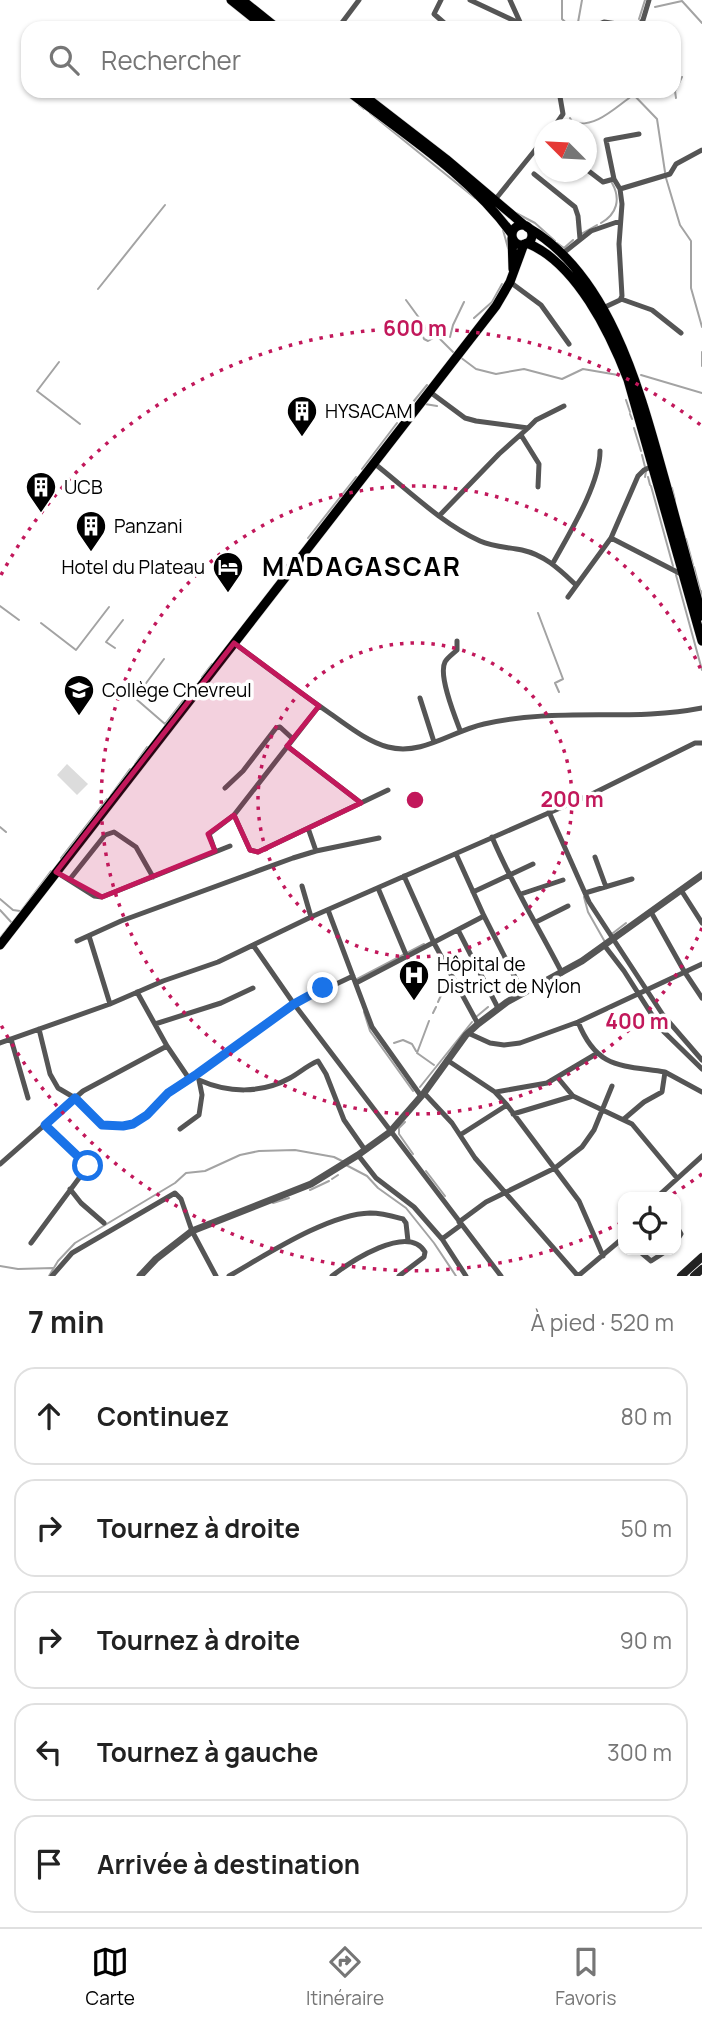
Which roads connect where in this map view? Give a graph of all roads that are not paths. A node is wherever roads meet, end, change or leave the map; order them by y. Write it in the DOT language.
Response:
graph roads {
  1 [pos="231,0"];
  2 [pos="242,0"];
  3 [pos="359,0"];
  4 [pos="441,0"];
  5 [pos="470,0"];
  6 [pos="510,0"];
  7 [pos="649,0"];
  8 [pos="257,21"];
  9 [pos="268,21"];
  10 [pos="343,21"];
  11 [pos="442,21"];
  12 [pos="512,21"];
  13 [pos="520,21"];
  14 [pos="642,21"];
  15 [pos="360,98"];
  16 [pos="365,98"];
  17 [pos="560,98"];
  18 [pos="373,106"];
  19 [pos="560,119"];
  20 [pos="639,134"];
  21 [pos="702,150"];
  22 [pos="534,151"];
  23 [pos="444,161"];
  24 [pos="597,177"];
  25 [pos="614,180"];
  26 [pos="544,182"];
  27 [pos="620,189"];
  28 [pos="494,201"];
  29 [pos="620,221"];
  30 [pos="526,226"];
  31 [pos="512,235"];
  32 [pos="580,239"];
  33 [pos="525,244"];
  34 [pos="562,254"];
  35 [pos="571,271"];
  36 [pos="512,278"];
  37 [pos="621,299"];
  38 [pos="603,309"];
  39 [pos="681,333"];
  40 [pos="569,344"];
  41 [pos="430,393"];
  42 [pos="564,406"];
  43 [pos="528,428"];
  44 [pos="522,435"];
  45 [pos="600,451"];
  46 [pos="374,464"];
  47 [pos="653,466"];
  48 [pos="538,486"];
  49 [pos="439,516"];
  50 [pos="611,538"];
  51 [pos="553,563"];
  52 [pos="684,576"];
  53 [pos="576,585"];
  54 [pos="568,597"];
  55 [pos="702,615"];
  56 [pos="457,641"];
  57 [pos="702,641"];
  58 [pos="234,643"];
  59 [pos="420,698"];
  60 [pos="319,706"];
  61 [pos="702,708"];
  62 [pos="460,730"];
  63 [pos="293,739"];
  64 [pos="434,742"];
  65 [pos="702,743"];
  66 [pos="287,746"];
  67 [pos="225,788"];
  68 [pos="388,790"];
  69 [pos="361,803"];
  70 [pos="548,812"];
  71 [pos="234,815"];
  72 [pos="309,828"];
  73 [pos="379,838"];
  74 [pos="492,838"];
  75 [pos="230,846"];
  76 [pos="215,851"];
  77 [pos="316,851"];
  78 [pos="456,854"];
  79 [pos="595,856"];
  80 [pos="533,864"];
  81 [pos="62,875"];
  82 [pos="702,875"];
  83 [pos="404,876"];
  84 [pos="508,876"];
  85 [pos="153,877"];
  86 [pos="632,879"];
  87 [pos="563,880"];
  88 [pos="302,886"];
  89 [pos="606,887"];
  90 [pos="378,888"];
  91 [pos="681,890"];
  92 [pos="473,892"];
  93 [pos="585,893"];
  94 [pos="521,894"];
  95 [pos="568,906"];
  96 [pos="328,910"];
  97 [pos="651,912"];
  98 [pos="484,915"];
  99 [pos="311,917"];
  100 [pos="536,922"];
  101 [pos="702,923"];
  102 [pos="458,930"];
  103 [pos="89,936"];
  104 [pos="77,941"];
  105 [pos="608,942"];
  106 [pos="434,943"];
  107 [pos="0,945"];
  108 [pos="253,945"];
  109 [pos="407,957"];
  110 [pos="702,964"];
  111 [pos="684,971"];
  112 [pos="562,973"];
  113 [pos="354,980"];
  114 [pos="253,988"];
  115 [pos="137,992"];
  116 [pos="641,992"];
  117 [pos="523,993"];
  118 [pos="702,998"];
  119 [pos="110,1004"];
  120 [pos="294,1004"];
  121 [pos="498,1008"];
  122 [pos="578,1022"];
  123 [pos="155,1024"];
  124 [pos="478,1024"];
  125 [pos="39,1029"];
  126 [pos="468,1032"];
  127 [pos="11,1039"];
  128 [pos="0,1043"];
  129 [pos="167,1046"];
  130 [pos="596,1054"];
  131 [pos="447,1060"];
  132 [pos="702,1060"];
  133 [pos="702,1069"];
  134 [pos="665,1072"];
  135 [pos="198,1077"];
  136 [pos="558,1078"];
  137 [pos="190,1080"];
  138 [pos="612,1086"];
  139 [pos="495,1092"];
  140 [pos="702,1092"];
  141 [pos="423,1094"];
  142 [pos="573,1096"];
  143 [pos="28,1098"];
  144 [pos="75,1098"];
  145 [pos="507,1105"];
  146 [pos="602,1108"];
  147 [pos="513,1114"];
  148 [pos="624,1119"];
  149 [pos="45,1125"];
  150 [pos="180,1129"];
  151 [pos="390,1132"];
  152 [pos="460,1135"];
  153 [pos="360,1154"];
  154 [pos="702,1157"];
  155 [pos="0,1164"];
  156 [pos="555,1168"];
  157 [pos="677,1178"];
  158 [pos="70,1189"];
  159 [pos="662,1192"];
  160 [pos="506,1193"];
  161 [pos="104,1223"];
  162 [pos="460,1224"];
  163 [pos="192,1231"];
  164 [pos="442,1239"];
  165 [pos="408,1241"];
  166 [pos="618,1242"];
  167 [pos="31,1243"];
  168 [pos="644,1255"];
  169 [pos="662,1255"];
  170 [pos="603,1256"];
  171 [pos="702,1258"];
  172 [pos="702,1269"];
  173 [pos="401,1275"];
  174 [pos="52,1276"];
  175 [pos="140,1276"];
  176 [pos="216,1276"];
  177 [pos="229,1276"];
  178 [pos="332,1276"];
  179 [pos="466,1276"];
  180 [pos="501,1276"];
  181 [pos="681,1276"];
  182 [pos="694,1276"];
  1 -- 8 [label="main road"];
  2 -- 9 [label="main road"];
  3 -- 10 [label="street"];
  4 -- 11 [label="street"];
  5 -- 12 [label="street"];
  6 -- 13 [label="street"];
  7 -- 14 [label="street"];
  15 -- 18 [label="main road"];
  16 -- 18 [label="main road"];
  17 -- 19 [label="street"];
  18 -- 23 [label="main road"];
  20 -- 25 [label="street"];
  21 -- 27 [label="street"];
  22 -- 28 [label="street"];
  23 -- 28 [label="main road"];
  23 -- 31 [label="main road"];
  24 -- 25 [label="street"];
  25 -- 27 [label="street"];
  26 -- 32 [label="street"];
  27 -- 29 [label="street"];
  28 -- 30 [label="main road"];
  29 -- 32 [label="street"];
  29 -- 37 [label="street"];
  30 -- 31 [label="main road"];
  30 -- 33 [label="main road"];
  30 -- 34 [label="main road"];
  31 -- 33 [label="main road"];
  31 -- 36 [label="main road"];
  32 -- 34 [label="street"];
  33 -- 35 [label="main road"];
  33 -- 36 [label="main road"];
  34 -- 35 [label="main road"];
  35 -- 38 [label="main road"];
  35 -- 47 [label="main road"];
  36 -- 40 [label="street"];
  36 -- 41 [label="main road"];
  37 -- 38 [label="street"];
  37 -- 39 [label="street"];
  38 -- 55 [label="main road"];
  41 -- 43 [label="street"];
  41 -- 46 [label="main road"];
  42 -- 43 [label="street"];
  43 -- 44 [label="street"];
  44 -- 48 [label="street"];
  44 -- 49 [label="street"];
  45 -- 51 [label="street"];
  46 -- 49 [label="street"];
  46 -- 58 [label="main road"];
  47 -- 50 [label="street"];
  47 -- 52 [label="main road"];
  49 -- 51 [label="street"];
  50 -- 52 [label="street"];
  50 -- 53 [label="street"];
  51 -- 53 [label="street"];
  52 -- 57 [label="main road"];
  53 -- 54 [label="street"];
  56 -- 62 [label="street"];
  58 -- 60 [label="street"];
  58 -- 81 [label="main road"];
  59 -- 64 [label="street"];
  60 -- 63 [label="street"];
  60 -- 64 [label="street"];
  61 -- 62 [label="street"];
  62 -- 64 [label="street"];
  63 -- 66 [label="street"];
  63 -- 67 [label="street"];
  65 -- 70 [label="street"];
  66 -- 69 [label="street"];
  66 -- 71 [label="street"];
  68 -- 69 [label="street"];
  69 -- 72 [label="street"];
  70 -- 74 [label="street"];
  70 -- 93 [label="street"];
  71 -- 72 [label="street"];
  71 -- 76 [label="street"];
  72 -- 77 [label="street"];
  73 -- 77 [label="street"];
  74 -- 78 [label="street"];
  74 -- 84 [label="street"];
  75 -- 76 [label="street"];
  76 -- 85 [label="street"];
  77 -- 103 [label="street"];
  78 -- 83 [label="street"];
  78 -- 92 [label="street"];
  79 -- 89 [label="street"];
  80 -- 84 [label="street"];
  81 -- 85 [label="street"];
  81 -- 85 [label="street"];
  81 -- 107 [label="main road"];
  82 -- 91 [label="street"];
  83 -- 90 [label="street"];
  83 -- 106 [label="street"];
  84 -- 92 [label="street"];
  84 -- 94 [label="street"];
  86 -- 89 [label="street"];
  87 -- 94 [label="street"];
  88 -- 99 [label="street"];
  89 -- 93 [label="street"];
  90 -- 96 [label="street"];
  90 -- 109 [label="street"];
  91 -- 97 [label="street"];
  91 -- 101 [label="street"];
  92 -- 98 [label="street"];
  93 -- 105 [label="street"];
  94 -- 100 [label="street"];
  95 -- 100 [label="street"];
  96 -- 99 [label="street"];
  96 -- 113 [label="street"];
  97 -- 105 [label="street"];
  97 -- 111 [label="street"];
  98 -- 102 [label="street"];
  98 -- 117 [label="street"];
  99 -- 108 [label="street"];
  100 -- 112 [label="street"];
  102 -- 106 [label="street"];
  102 -- 121 [label="street"];
  103 -- 104 [label="street"];
  103 -- 119 [label="street"];
  105 -- 112 [label="street"];
  105 -- 116 [label="street"];
  105 -- 116 [label="street"];
  106 -- 109 [label="street"];
  106 -- 124 [label="street"];
  108 -- 115 [label="street"];
  108 -- 120 [label="street"];
  109 -- 113 [label="street"];
  110 -- 111 [label="street"];
  111 -- 116 [label="street"];
  111 -- 118 [label="street"];
  112 -- 117 [label="street"];
  113 -- 120 [label="street"];
  113 -- 141 [label="street"];
  114 -- 123 [label="street"];
  115 -- 119 [label="street"];
  115 -- 123 [label="street"];
  116 -- 122 [label="street"];
  116 -- 132 [label="street"];
  116 -- 133 [label="street"];
  117 -- 121 [label="street"];
  119 -- 125 [label="street"];
  120 -- 135 [label="street"];
  120 -- 151 [label="street"];
  121 -- 124 [label="street"];
  122 -- 126 [label="street"];
  122 -- 130 [label="street"];
  123 -- 129 [label="street"];
  124 -- 126 [label="street"];
  125 -- 127 [label="street"];
  125 -- 144 [label="street"];
  126 -- 131 [label="street"];
  127 -- 128 [label="street"];
  127 -- 143 [label="street"];
  129 -- 137 [label="street"];
  129 -- 144 [label="street"];
  130 -- 134 [label="street"];
  130 -- 136 [label="street"];
  131 -- 139 [label="street"];
  131 -- 141 [label="street"];
  134 -- 140 [label="street"];
  134 -- 148 [label="street"];
  135 -- 137 [label="street"];
  135 -- 150 [label="street"];
  135 -- 153 [label="street"];
  136 -- 139 [label="street"];
  136 -- 142 [label="street"];
  137 -- 144 [label="street"];
  138 -- 146 [label="street"];
  139 -- 145 [label="street"];
  141 -- 151 [label="street"];
  141 -- 152 [label="street"];
  142 -- 146 [label="street"];
  142 -- 147 [label="street"];
  144 -- 149 [label="street"];
  145 -- 147 [label="street"];
  145 -- 152 [label="street"];
  146 -- 148 [label="street"];
  146 -- 156 [label="street"];
  147 -- 156 [label="street"];
  148 -- 157 [label="street"];
  149 -- 155 [label="street"];
  149 -- 158 [label="street"];
  151 -- 153 [label="street"];
  151 -- 162 [label="street"];
  152 -- 160 [label="street"];
  153 -- 163 [label="street"];
  153 -- 164 [label="street"];
  154 -- 157 [label="street"];
  156 -- 160 [label="street"];
  156 -- 170 [label="street"];
  157 -- 159 [label="street"];
  158 -- 161 [label="street"];
  158 -- 167 [label="street"];
  160 -- 162 [label="street"];
  160 -- 170 [label="street"];
  162 -- 164 [label="street"];
  162 -- 180 [label="street"];
  163 -- 174 [label="street"];
  163 -- 175 [label="street"];
  163 -- 176 [label="street"];
  164 -- 179 [label="street"];
  165 -- 173 [label="street"];
  165 -- 177 [label="street"];
  165 -- 178 [label="street"];
  166 -- 170 [label="street"];
  168 -- 169 [label="street"];
  171 -- 181 [label="main road"];
  172 -- 182 [label="main road"];
}
